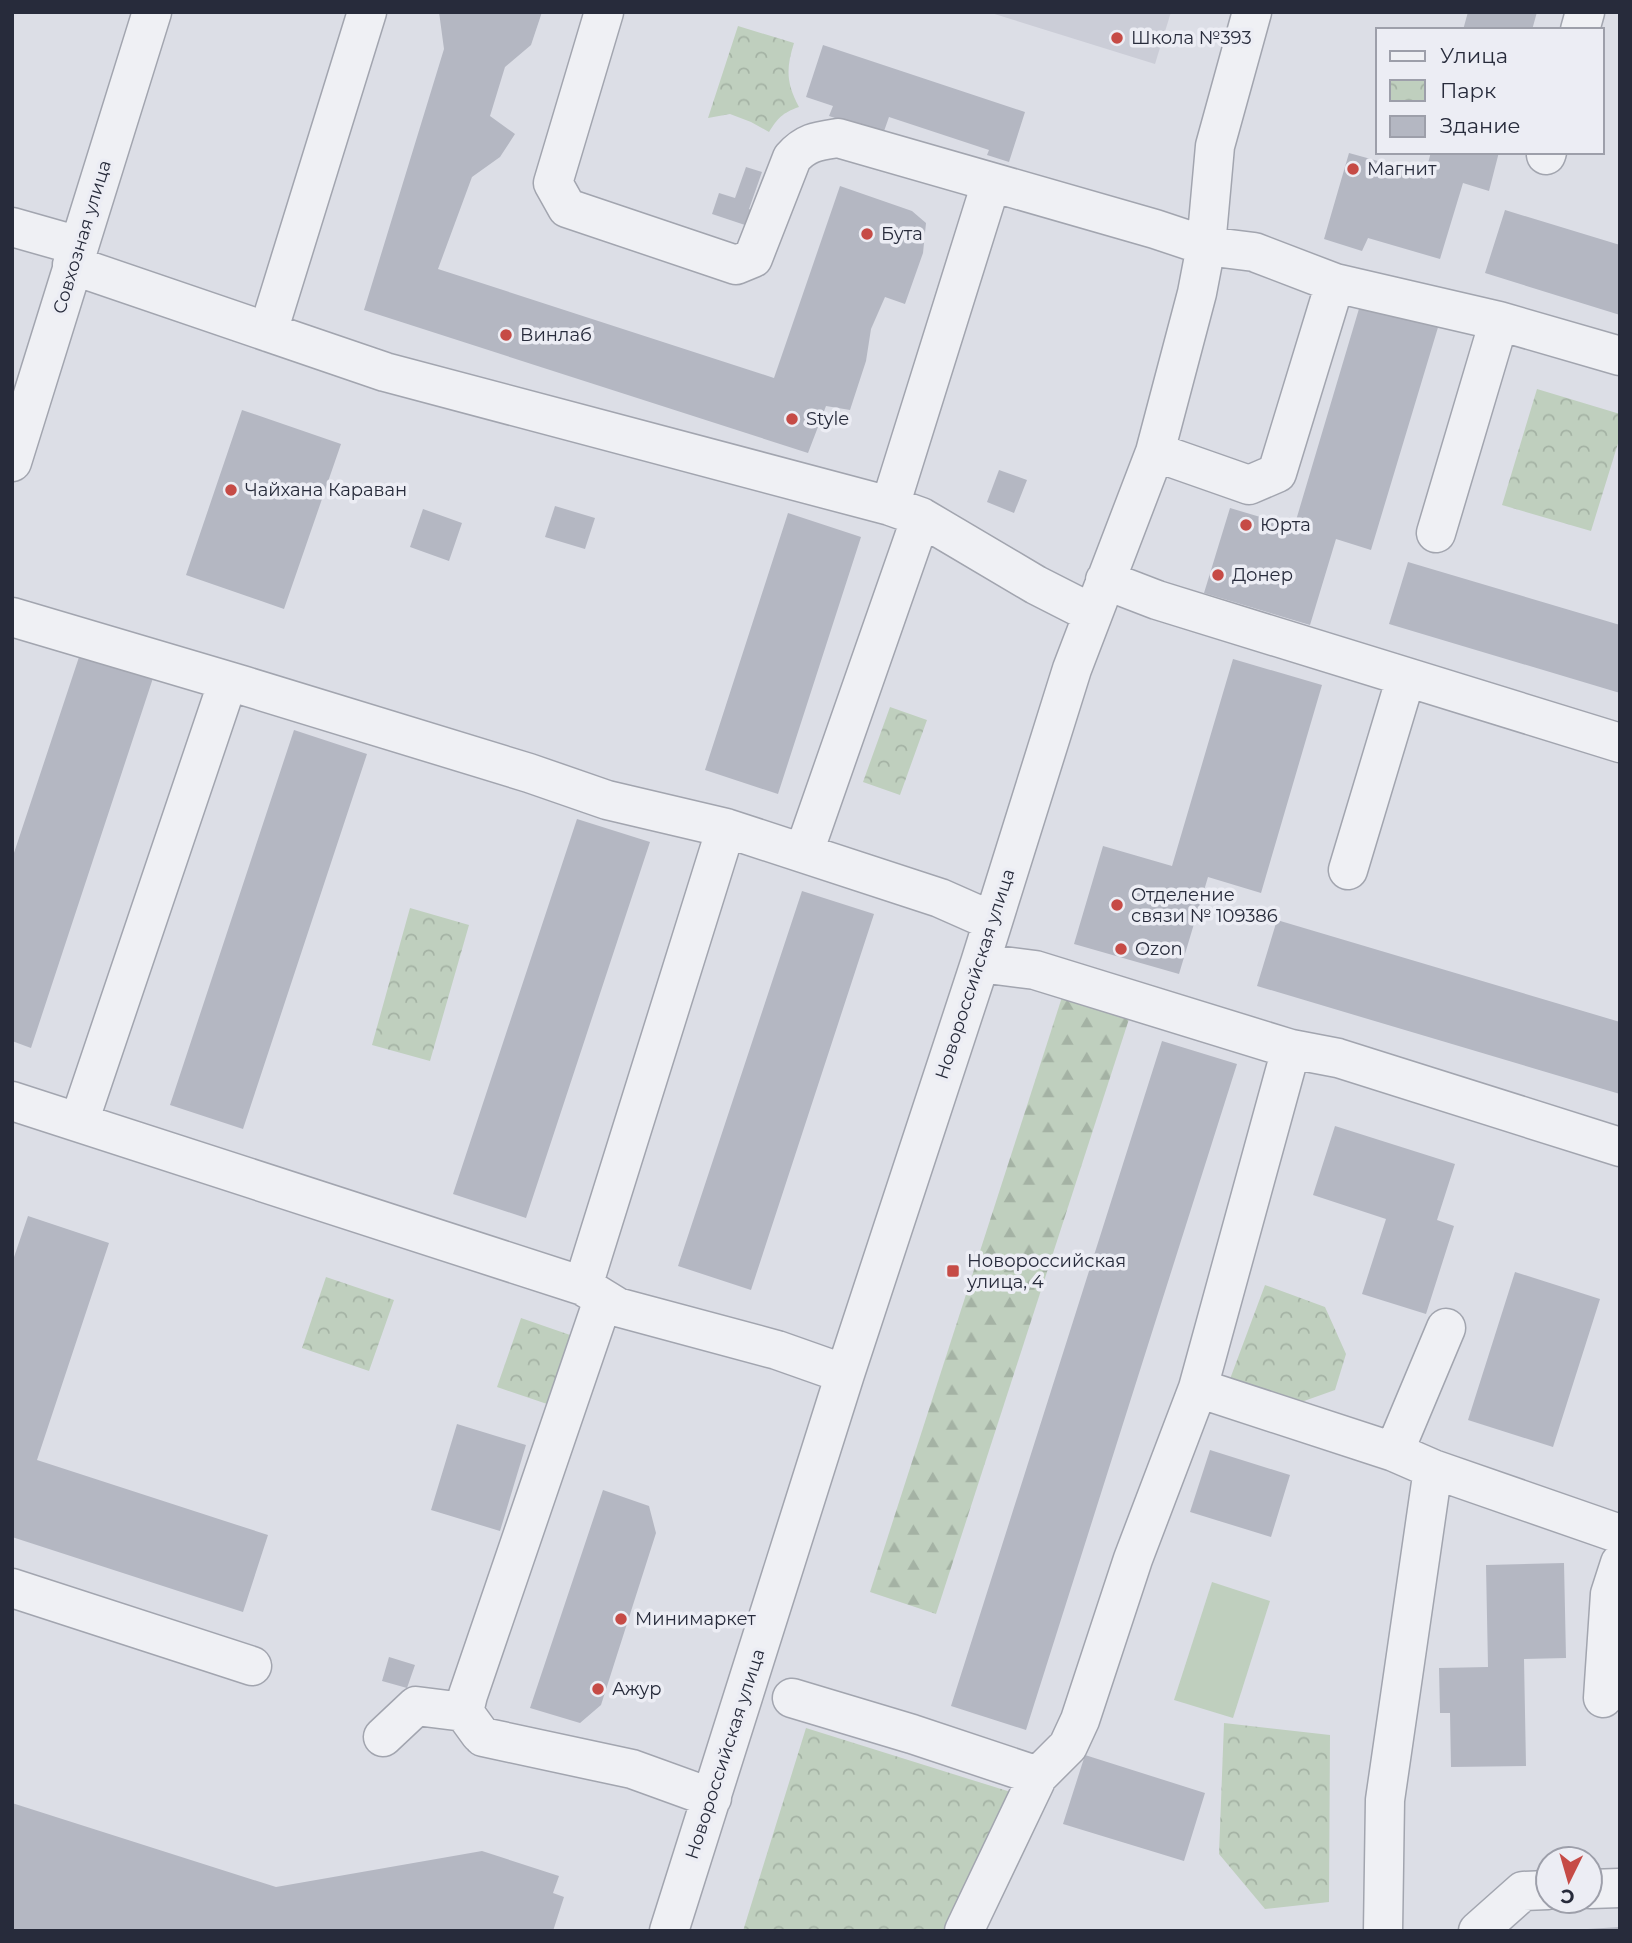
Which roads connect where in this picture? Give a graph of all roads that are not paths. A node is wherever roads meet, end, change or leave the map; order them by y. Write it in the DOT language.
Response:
graph roads {
  1 [pos="152,12"];
  2 [pos="367,12"];
  3 [pos="604,12"];
  4 [pos="1252,12"];
  5 [pos="991,183"];
  6 [pos="12,226"];
  7 [pos="1206,246"];
  8 [pos="76,256"];
  9 [pos="1335,283"];
  10 [pos="1499,321"];
  11 [pos="268,332"];
  12 [pos="1620,356"];
  13 [pos="1155,452"];
  14 [pos="12,462"];
  15 [pos="905,511"];
  16 [pos="1436,533"];
  17 [pos="1099,597"];
  18 [pos="12,617"];
  19 [pos="1406,677"];
  20 [pos="228,681"];
  21 [pos="1620,743"];
  22 [pos="726,828"];
  23 [pos="804,852"];
  24 [pos="1348,870"];
  25 [pos="992,921"];
  26 [pos="980,962"];
  27 [pos="1291,1049"];
  28 [pos="12,1101"];
  29 [pos="79,1122"];
  30 [pos="1620,1147"];
  31 [pos="593,1293"];
  32 [pos="1446,1328"];
  33 [pos="845,1374"];
  34 [pos="1198,1388"];
  35 [pos="1394,1452"];
  36 [pos="1433,1469"];
  37 [pos="1620,1534"];
  38 [pos="1620,1563"];
  39 [pos="12,1588"];
  40 [pos="252,1666"];
  41 [pos="792,1698"];
  42 [pos="1603,1698"];
  43 [pos="476,1735"];
  44 [pos="383,1737"];
  45 [pos="1038,1776"];
  46 [pos="712,1798"];
  47 [pos="1534,1891"];
  48 [pos="669,1931"];
  49 [pos="964,1931"];
  50 [pos="1383,1931"];
  51 [pos="1478,1931"];
  1 -- 8 [label="street, Совхозная улица"];
  2 -- 11 [label="street"];
  3 -- 5 [label="street"];
  4 -- 7 [label="street, Новороссийская улица"];
  5 -- 7 [label="street"];
  5 -- 15 [label="street"];
  6 -- 8 [label="street"];
  7 -- 9 [label="street"];
  7 -- 13 [label="street, Новороссийская улица"];
  8 -- 11 [label="street"];
  8 -- 14 [label="street, Совхозная улица"];
  9 -- 10 [label="street"];
  9 -- 13 [label="street"];
  10 -- 12 [label="street"];
  10 -- 16 [label="street"];
  11 -- 15 [label="street"];
  13 -- 17 [label="street, Новороссийская улица"];
  15 -- 17 [label="street"];
  15 -- 23 [label="street"];
  17 -- 19 [label="street"];
  17 -- 25 [label="street, Новороссийская улица"];
  18 -- 20 [label="street"];
  19 -- 21 [label="street"];
  19 -- 24 [label="street"];
  20 -- 22 [label="street"];
  20 -- 29 [label="street"];
  22 -- 23 [label="street"];
  22 -- 31 [label="street"];
  23 -- 25 [label="street"];
  25 -- 26 [label="street, Новороссийская улица"];
  26 -- 27 [label="street"];
  26 -- 33 [label="street, Новороссийская улица"];
  27 -- 30 [label="street"];
  27 -- 34 [label="street"];
  28 -- 29 [label="street"];
  29 -- 31 [label="street"];
  31 -- 33 [label="street"];
  31 -- 43 [label="street"];
  32 -- 35 [label="street"];
  33 -- 46 [label="street, Новороссийская улица"];
  34 -- 35 [label="street"];
  34 -- 45 [label="street"];
  35 -- 36 [label="street"];
  36 -- 37 [label="street"];
  36 -- 50 [label="street"];
  38 -- 42 [label="street"];
  39 -- 40 [label="street"];
  41 -- 45 [label="street"];
  43 -- 44 [label="street"];
  43 -- 46 [label="street"];
  45 -- 49 [label="street"];
  46 -- 48 [label="street, Новороссийская улица"];
  47 -- 51 [label="street"];
}
